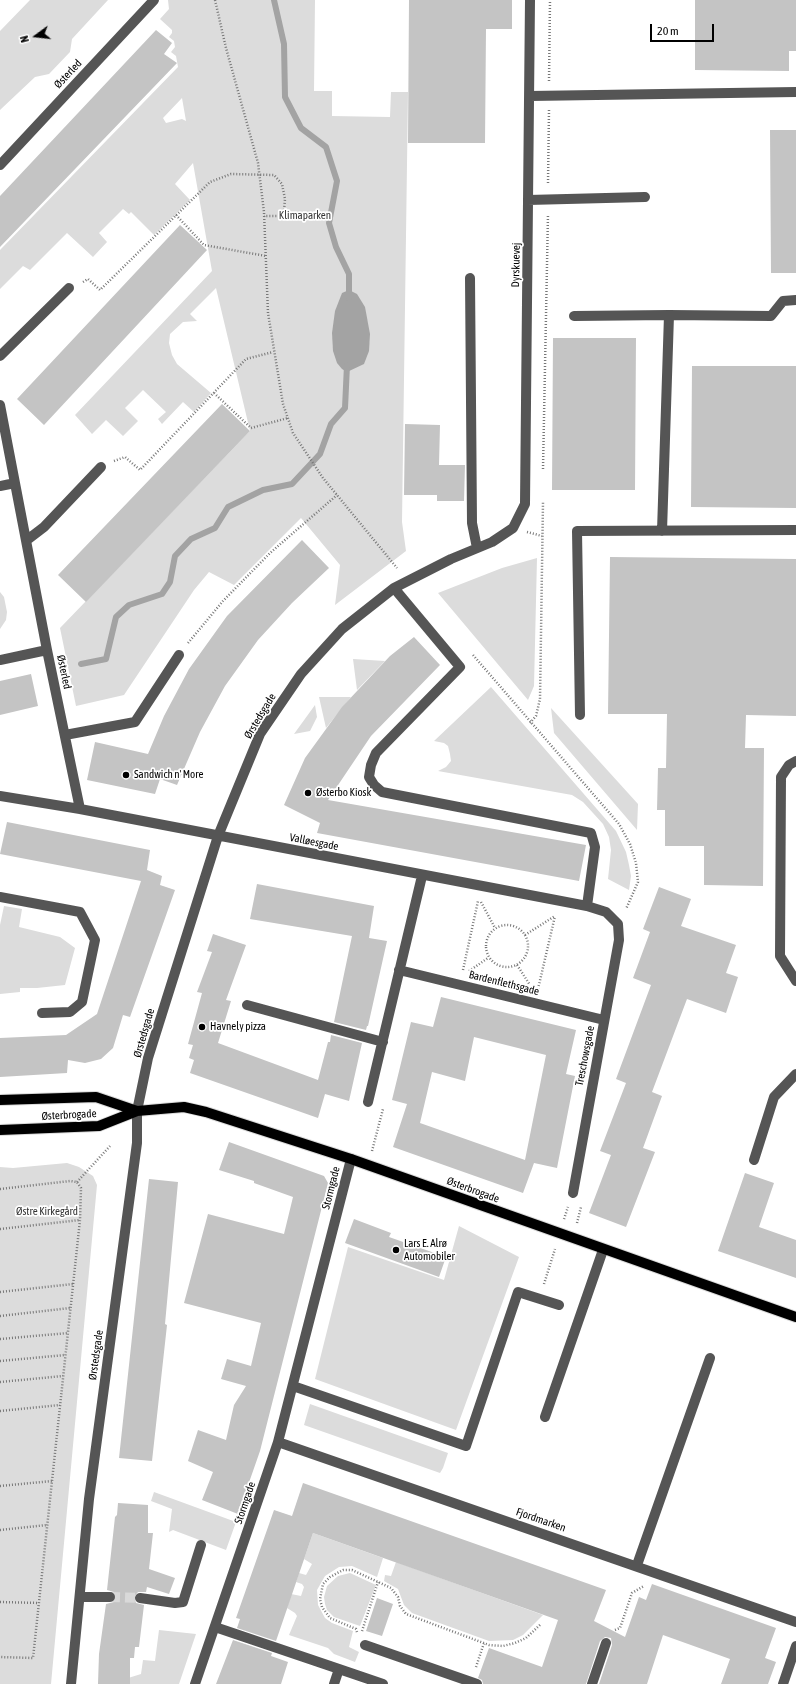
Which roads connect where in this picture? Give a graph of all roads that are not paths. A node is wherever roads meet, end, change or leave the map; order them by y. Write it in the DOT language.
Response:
graph roads {
  1 [pos="154,0"];
  2 [pos="530,0"];
  3 [pos="796,92"];
  4 [pos="530,96"];
  5 [pos="0,165"];
  6 [pos="646,197"];
  7 [pos="528,200"];
  8 [pos="470,278"];
  9 [pos="70,288"];
  10 [pos="796,300"];
  11 [pos="669,315"];
  12 [pos="574,316"];
  13 [pos="0,356"];
  14 [pos="0,405"];
  15 [pos="101,467"];
  16 [pos="15,483"];
  17 [pos="0,486"];
  18 [pos="513,528"];
  19 [pos="796,530"];
  20 [pos="662,531"];
  21 [pos="27,540"];
  22 [pos="477,548"];
  23 [pos="394,588"];
  24 [pos="46,650"];
  25 [pos="179,655"];
  26 [pos="0,660"];
  27 [pos="580,715"];
  28 [pos="65,735"];
  29 [pos="796,761"];
  30 [pos="0,796"];
  31 [pos="80,809"];
  32 [pos="218,836"];
  33 [pos="422,876"];
  34 [pos="0,897"];
  35 [pos="587,906"];
  36 [pos="618,924"];
  37 [pos="399,970"];
  38 [pos="796,981"];
  39 [pos="247,1005"];
  40 [pos="42,1013"];
  41 [pos="604,1020"];
  42 [pos="383,1042"];
  43 [pos="796,1074"];
  44 [pos="0,1100"];
  45 [pos="368,1102"];
  46 [pos="137,1111"];
  47 [pos="0,1130"];
  48 [pos="351,1159"];
  49 [pos="754,1160"];
  50 [pos="573,1193"];
  51 [pos="603,1250"];
  52 [pos="559,1305"];
  53 [pos="796,1317"];
  54 [pos="710,1358"];
  55 [pos="293,1386"];
  56 [pos="545,1417"];
  57 [pos="278,1442"];
  58 [pos="201,1546"];
  59 [pos="637,1565"];
  60 [pos="80,1597"];
  61 [pos="110,1597"];
  62 [pos="140,1598"];
  63 [pos="796,1622"];
  64 [pos="215,1627"];
  65 [pos="606,1642"];
  66 [pos="365,1645"];
  67 [pos="796,1646"];
  68 [pos="340,1669"];
  69 [pos="474,1683"];
  70 [pos="71,1684"];
  71 [pos="195,1684"];
  72 [pos="334,1684"];
  73 [pos="383,1684"];
  74 [pos="592,1684"];
  75 [pos="783,1684"];
  1 -- 5 [label="street, Østerled"];
  2 -- 4 [label="street, Dyrskuevej"];
  3 -- 4 [label="street"];
  4 -- 7 [label="street, Dyrskuevej"];
  6 -- 7 [label="street"];
  7 -- 18 [label="street, Dyrskuevej"];
  8 -- 22 [label="street"];
  9 -- 13 [label="street"];
  10 -- 11 [label="street"];
  11 -- 12 [label="street"];
  11 -- 20 [label="street"];
  14 -- 16 [label="street, Østerled"];
  15 -- 21 [label="street"];
  16 -- 17 [label="street"];
  16 -- 21 [label="street, Østerled"];
  18 -- 22 [label="street, Ørstedsgade"];
  19 -- 20 [label="street"];
  20 -- 27 [label="street"];
  21 -- 24 [label="street, Østerled"];
  22 -- 23 [label="street, Ørstedsgade"];
  23 -- 32 [label="street, Ørstedsgade"];
  23 -- 35 [label="street"];
  24 -- 26 [label="street"];
  24 -- 28 [label="street, Østerled"];
  25 -- 28 [label="street"];
  28 -- 31 [label="street, Østerled"];
  29 -- 38 [label="street"];
  30 -- 31 [label="street, Valløesgade"];
  31 -- 32 [label="street, Valløesgade"];
  32 -- 33 [label="street, Valløesgade"];
  32 -- 46 [label="street, Ørstedsgade"];
  33 -- 35 [label="street, Valløesgade"];
  33 -- 37 [label="street"];
  34 -- 40 [label="street"];
  35 -- 36 [label="street, Valløesgade"];
  36 -- 41 [label="street, Treschowsgade"];
  37 -- 41 [label="street, Bardenflethsgade"];
  37 -- 42 [label="street"];
  39 -- 42 [label="street"];
  41 -- 50 [label="street, Treschowsgade"];
  42 -- 45 [label="street"];
  43 -- 49 [label="street"];
  44 -- 46 [label="main road, Østerbrogade"];
  46 -- 47 [label="main road, Østerbrogade"];
  46 -- 48 [label="main road, Østerbrogade"];
  46 -- 60 [label="street, Ørstedsgade"];
  48 -- 51 [label="main road, Østerbrogade"];
  48 -- 55 [label="street, Stormgade"];
  51 -- 53 [label="main road, Østerbrogade"];
  51 -- 56 [label="street"];
  52 -- 55 [label="street"];
  54 -- 59 [label="street"];
  55 -- 57 [label="street, Stormgade"];
  57 -- 59 [label="street, Fjordmarken"];
  57 -- 64 [label="street, Stormgade"];
  58 -- 62 [label="street"];
  59 -- 63 [label="street, Fjordmarken"];
  60 -- 61 [label="street"];
  60 -- 70 [label="street, Ørstedsgade"];
  64 -- 68 [label="street"];
  64 -- 71 [label="street, Stormgade"];
  65 -- 74 [label="street"];
  66 -- 69 [label="street"];
  67 -- 75 [label="street"];
  68 -- 72 [label="street"];
  68 -- 73 [label="street"];
}
